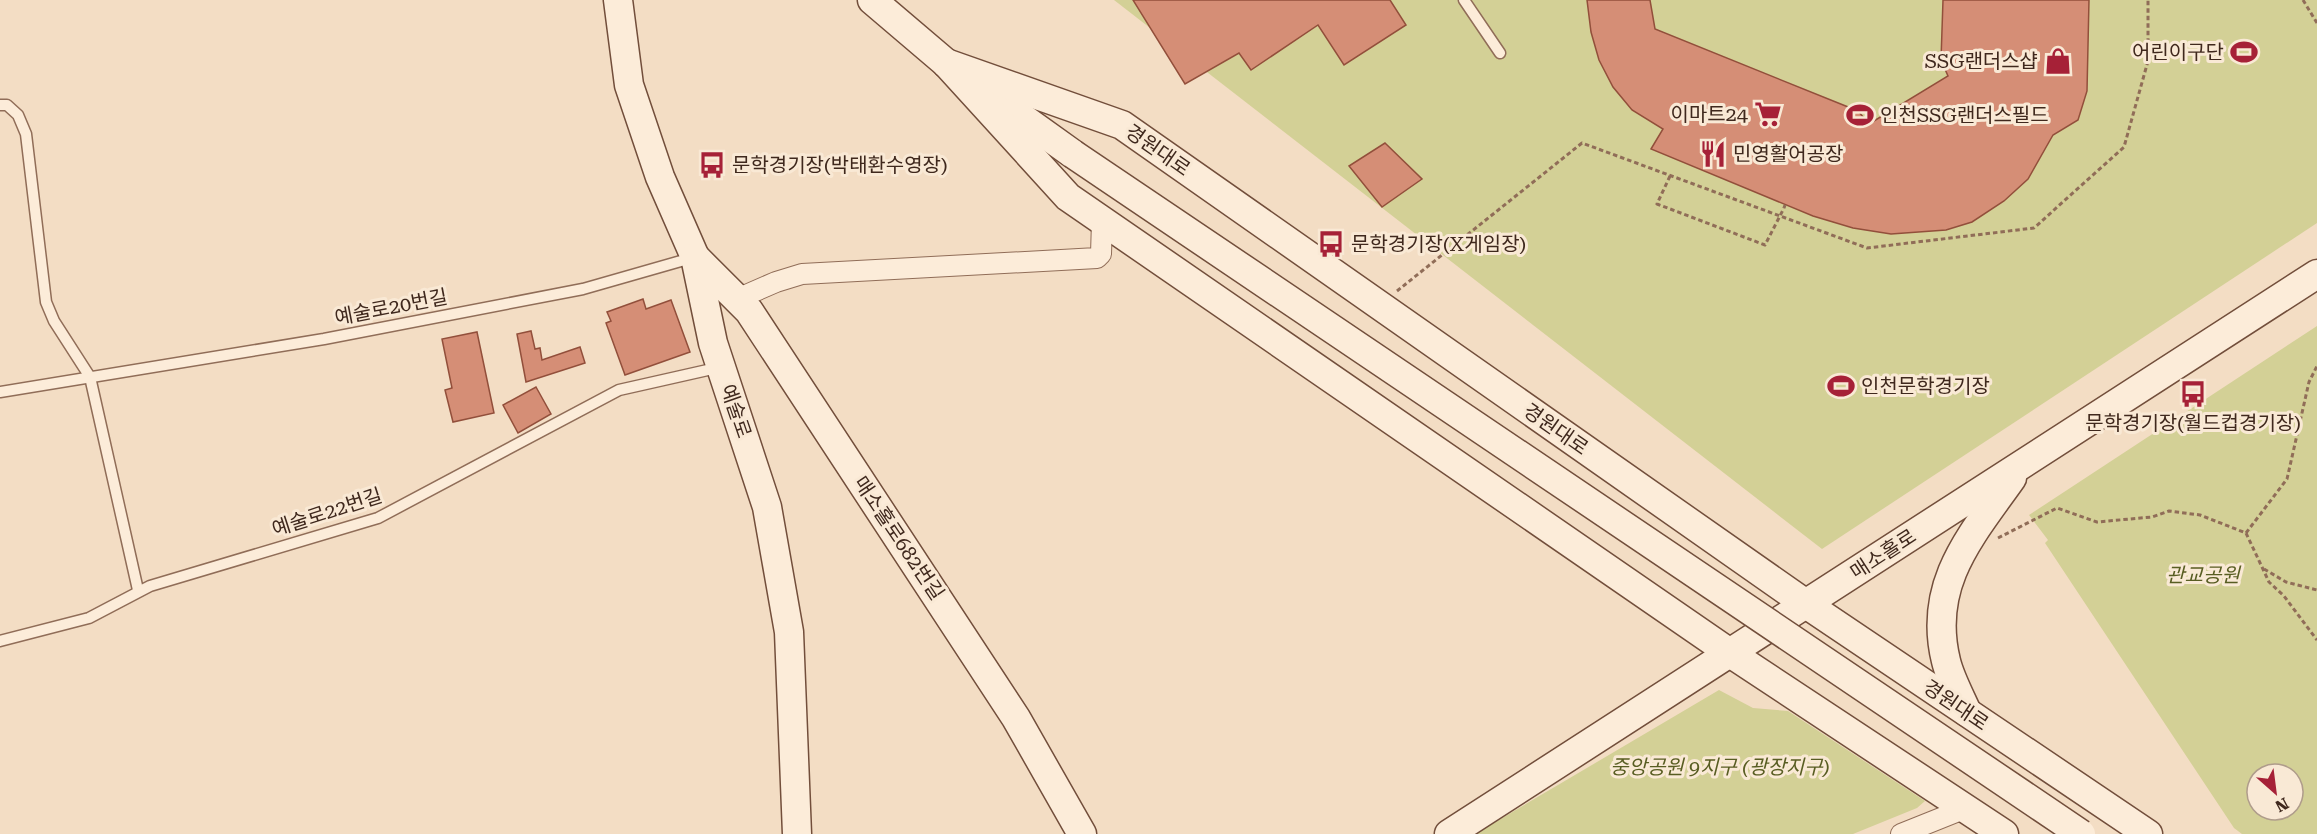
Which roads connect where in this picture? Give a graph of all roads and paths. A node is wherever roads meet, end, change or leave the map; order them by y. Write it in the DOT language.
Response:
graph roads {
  1 [pos="618,0"];
  2 [pos="872,0"];
  3 [pos="1464,0"];
  4 [pos="2148,0"];
  5 [pos="2303,0"];
  6 [pos="2317,23"];
  7 [pos="1500,53"];
  8 [pos="946,63"];
  9 [pos="0,105"];
  10 [pos="1670,176"];
  11 [pos="1785,205"];
  12 [pos="1102,221"];
  13 [pos="695,257"];
  14 [pos="2317,274"];
  15 [pos="737,299"];
  16 [pos="1379,305"];
  17 [pos="2317,366"];
  18 [pos="721,367"];
  19 [pos="90,377"];
  20 [pos="0,392"];
  21 [pos="2020,467"];
  22 [pos="2246,533"];
  23 [pos="1993,540"];
  24 [pos="2263,568"];
  25 [pos="138,590"];
  26 [pos="2317,590"];
  27 [pos="1806,604"];
  28 [pos="2317,640"];
  29 [pos="0,641"];
  30 [pos="1730,653"];
  31 [pos="1967,712"];
  32 [pos="1965,808"];
  33 [pos="797,834"];
  34 [pos="1082,834"];
  35 [pos="1449,834"];
  36 [pos="1901,834"];
  37 [pos="2004,834"];
  38 [pos="2081,834"];
  39 [pos="2148,834"];
  1 -- 13 [label="main road, 예술로"];
  2 -- 8 [label="main road, 경원대로"];
  3 -- 7 [label="lane"];
  4 -- 10 [label="path"];
  5 -- 6 [label="path"];
  8 -- 12 [label="main road, 경원대로"];
  8 -- 16 [label="main road, 경원대로"];
  8 -- 38 [label="main road, 경원대로, bridge"];
  9 -- 19 [label="lane"];
  10 -- 11 [label="path, bridge"];
  10 -- 16 [label="path"];
  12 -- 15 [label="street"];
  12 -- 30 [label="main road, 경원대로"];
  13 -- 15 [label="main road, 매소홀로682번길"];
  13 -- 18 [label="main road, 예술로"];
  13 -- 19 [label="lane, 예술로20번길"];
  14 -- 21 [label="main road, 매소홀로"];
  15 -- 34 [label="main road, 매소홀로682번길"];
  16 -- 27 [label="main road, 경원대로"];
  17 -- 22 [label="path"];
  18 -- 25 [label="lane, 예술로22번길"];
  18 -- 33 [label="main road, 예술로"];
  19 -- 20 [label="lane, 예술로20번길"];
  19 -- 25 [label="lane"];
  21 -- 27 [label="main road, 매소홀로"];
  21 -- 31 [label="main road"];
  22 -- 23 [label="path"];
  22 -- 24 [label="path"];
  24 -- 26 [label="path"];
  24 -- 28 [label="path"];
  25 -- 29 [label="lane, 예술로22번길"];
  27 -- 30 [label="main road, 매소홀로"];
  27 -- 31 [label="main road, 경원대로"];
  30 -- 32 [label="main road, 경원대로"];
  30 -- 35 [label="main road, 매소홀로"];
  31 -- 39 [label="main road, 경원대로"];
  32 -- 36 [label="street"];
  32 -- 37 [label="main road, 경원대로"];
}
